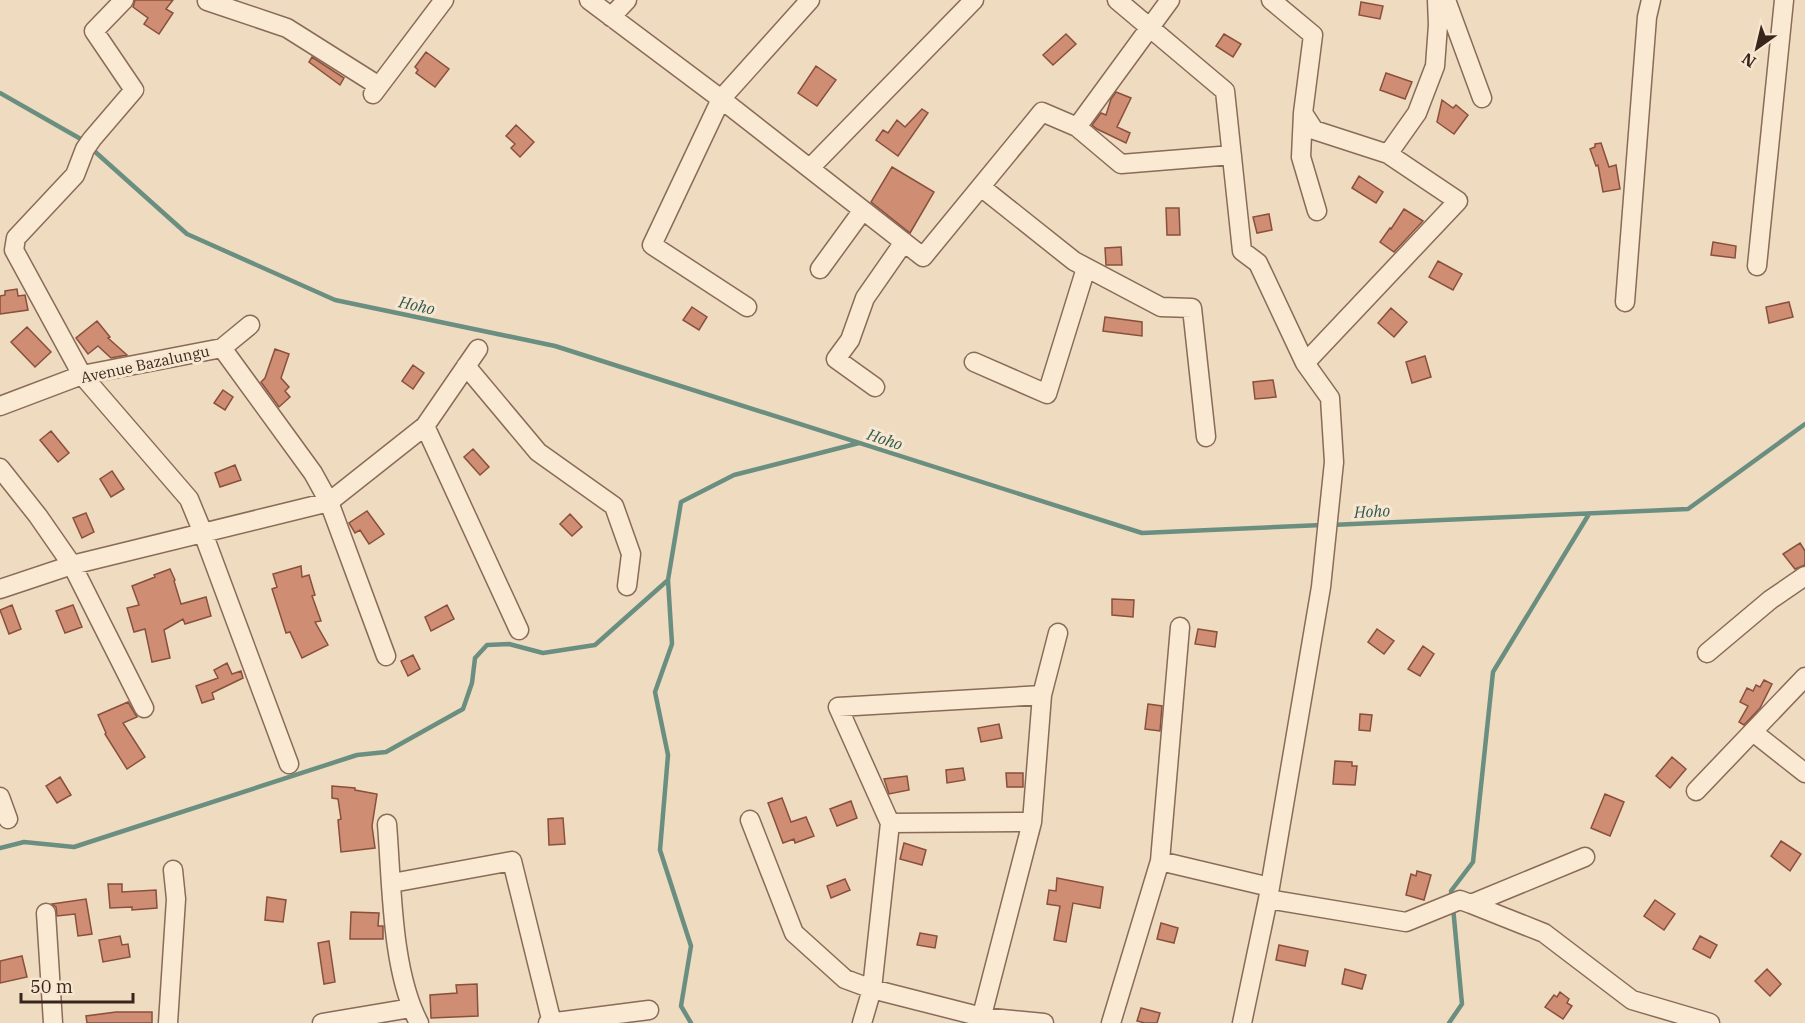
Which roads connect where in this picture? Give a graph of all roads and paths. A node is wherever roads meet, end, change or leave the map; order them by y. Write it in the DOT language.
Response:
graph roads {
  1 [pos="124,0"];
  2 [pos="444,0"];
  3 [pos="589,0"];
  4 [pos="627,0"];
  5 [pos="810,0"];
  6 [pos="974,0"];
  7 [pos="1117,0"];
  8 [pos="1170,0"];
  9 [pos="1271,0"];
  10 [pos="1437,0"];
  11 [pos="1446,0"];
  12 [pos="1651,0"];
  13 [pos="1784,0"];
  14 [pos="207,1"];
  15 [pos="611,17"];
  16 [pos="1150,27"];
  17 [pos="1482,98"];
  18 [pos="721,99"];
  19 [pos="1303,113"];
  20 [pos="1077,128"];
  21 [pos="1388,154"];
  22 [pos="1232,155"];
  23 [pos="810,168"];
  24 [pos="981,187"];
  25 [pos="862,210"];
  26 [pos="1317,211"];
  27 [pos="904,242"];
  28 [pos="7,247"];
  29 [pos="1757,266"];
  30 [pos="1086,268"];
  31 [pos="820,269"];
  32 [pos="1625,302"];
  33 [pos="747,307"];
  34 [pos="250,325"];
  35 [pos="222,348"];
  36 [pos="478,349"];
  37 [pos="974,362"];
  38 [pos="1305,363"];
  39 [pos="466,366"];
  40 [pos="82,375"];
  41 [pos="875,387"];
  42 [pos="0,406"];
  43 [pos="425,426"];
  44 [pos="1206,437"];
  45 [pos="0,468"];
  46 [pos="329,502"];
  47 [pos="203,533"];
  48 [pos="72,565"];
  49 [pos="1805,576"];
  50 [pos="627,586"];
  51 [pos="0,589"];
  52 [pos="1180,627"];
  53 [pos="519,630"];
  54 [pos="1058,633"];
  55 [pos="1707,653"];
  56 [pos="386,656"];
  57 [pos="1805,677"];
  58 [pos="1042,695"];
  59 [pos="144,708"];
  60 [pos="1753,732"];
  61 [pos="289,764"];
  62 [pos="1805,774"];
  63 [pos="1696,791"];
  64 [pos="0,797"];
  65 [pos="8,819"];
  66 [pos="750,820"];
  67 [pos="1032,822"];
  68 [pos="890,823"];
  69 [pos="387,824"];
  70 [pos="1586,857"];
  71 [pos="1160,861"];
  72 [pos="173,870"];
  73 [pos="392,883"];
  74 [pos="1269,893"];
  75 [pos="1460,903"];
  76 [pos="46,913"];
  77 [pos="872,989"];
  78 [pos="649,1010"];
  79 [pos="415,1015"];
  80 [pos="981,1020"];
  81 [pos="53,1023"];
  82 [pos="168,1023"];
  83 [pos="322,1023"];
  84 [pos="550,1023"];
  85 [pos="862,1023"];
  86 [pos="1044,1023"];
  87 [pos="1111,1023"];
  88 [pos="1242,1023"];
  89 [pos="1710,1023"];
  1 -- 28 [label="street"];
  2 -- 14 [label="street"];
  3 -- 15 [label="street"];
  4 -- 15 [label="street"];
  5 -- 18 [label="street"];
  6 -- 23 [label="street"];
  7 -- 16 [label="street"];
  8 -- 16 [label="street"];
  9 -- 19 [label="street"];
  10 -- 21 [label="street"];
  11 -- 17 [label="street"];
  12 -- 32 [label="street"];
  13 -- 29 [label="street"];
  15 -- 18 [label="street"];
  16 -- 20 [label="street"];
  16 -- 22 [label="street"];
  18 -- 23 [label="street"];
  18 -- 33 [label="street"];
  19 -- 21 [label="street"];
  19 -- 26 [label="street"];
  20 -- 22 [label="street"];
  20 -- 24 [label="street"];
  21 -- 38 [label="street"];
  22 -- 38 [label="street"];
  23 -- 25 [label="street"];
  24 -- 27 [label="street"];
  24 -- 30 [label="street"];
  25 -- 27 [label="street"];
  25 -- 31 [label="street"];
  27 -- 41 [label="street"];
  28 -- 40 [label="street"];
  30 -- 37 [label="street"];
  30 -- 44 [label="street"];
  34 -- 35 [label="street, Avenue Bazalungu"];
  35 -- 40 [label="street, Avenue Bazalungu"];
  35 -- 46 [label="street"];
  36 -- 39 [label="street"];
  38 -- 74 [label="street"];
  39 -- 43 [label="street"];
  39 -- 50 [label="street"];
  40 -- 42 [label="street, Avenue Bazalungu"];
  40 -- 47 [label="street"];
  43 -- 46 [label="street"];
  43 -- 53 [label="street"];
  45 -- 48 [label="street"];
  46 -- 47 [label="street"];
  46 -- 56 [label="street"];
  47 -- 48 [label="street"];
  47 -- 61 [label="street"];
  48 -- 51 [label="street"];
  48 -- 59 [label="street"];
  49 -- 55 [label="street"];
  52 -- 71 [label="street"];
  54 -- 58 [label="street"];
  57 -- 60 [label="street"];
  58 -- 67 [label="street"];
  58 -- 68 [label="street"];
  60 -- 62 [label="street"];
  60 -- 63 [label="street"];
  64 -- 65 [label="street"];
  66 -- 77 [label="street"];
  67 -- 68 [label="street"];
  67 -- 80 [label="street"];
  68 -- 77 [label="street"];
  69 -- 73 [label="street"];
  70 -- 75 [label="street"];
  71 -- 74 [label="street"];
  71 -- 87 [label="street"];
  72 -- 82 [label="street"];
  73 -- 79 [label="street"];
  73 -- 84 [label="street"];
  74 -- 75 [label="street"];
  74 -- 88 [label="street"];
  75 -- 89 [label="street"];
  76 -- 81 [label="street"];
  77 -- 80 [label="street"];
  77 -- 85 [label="street"];
  78 -- 84 [label="street"];
  79 -- 83 [label="street"];
  80 -- 86 [label="street"];
}
